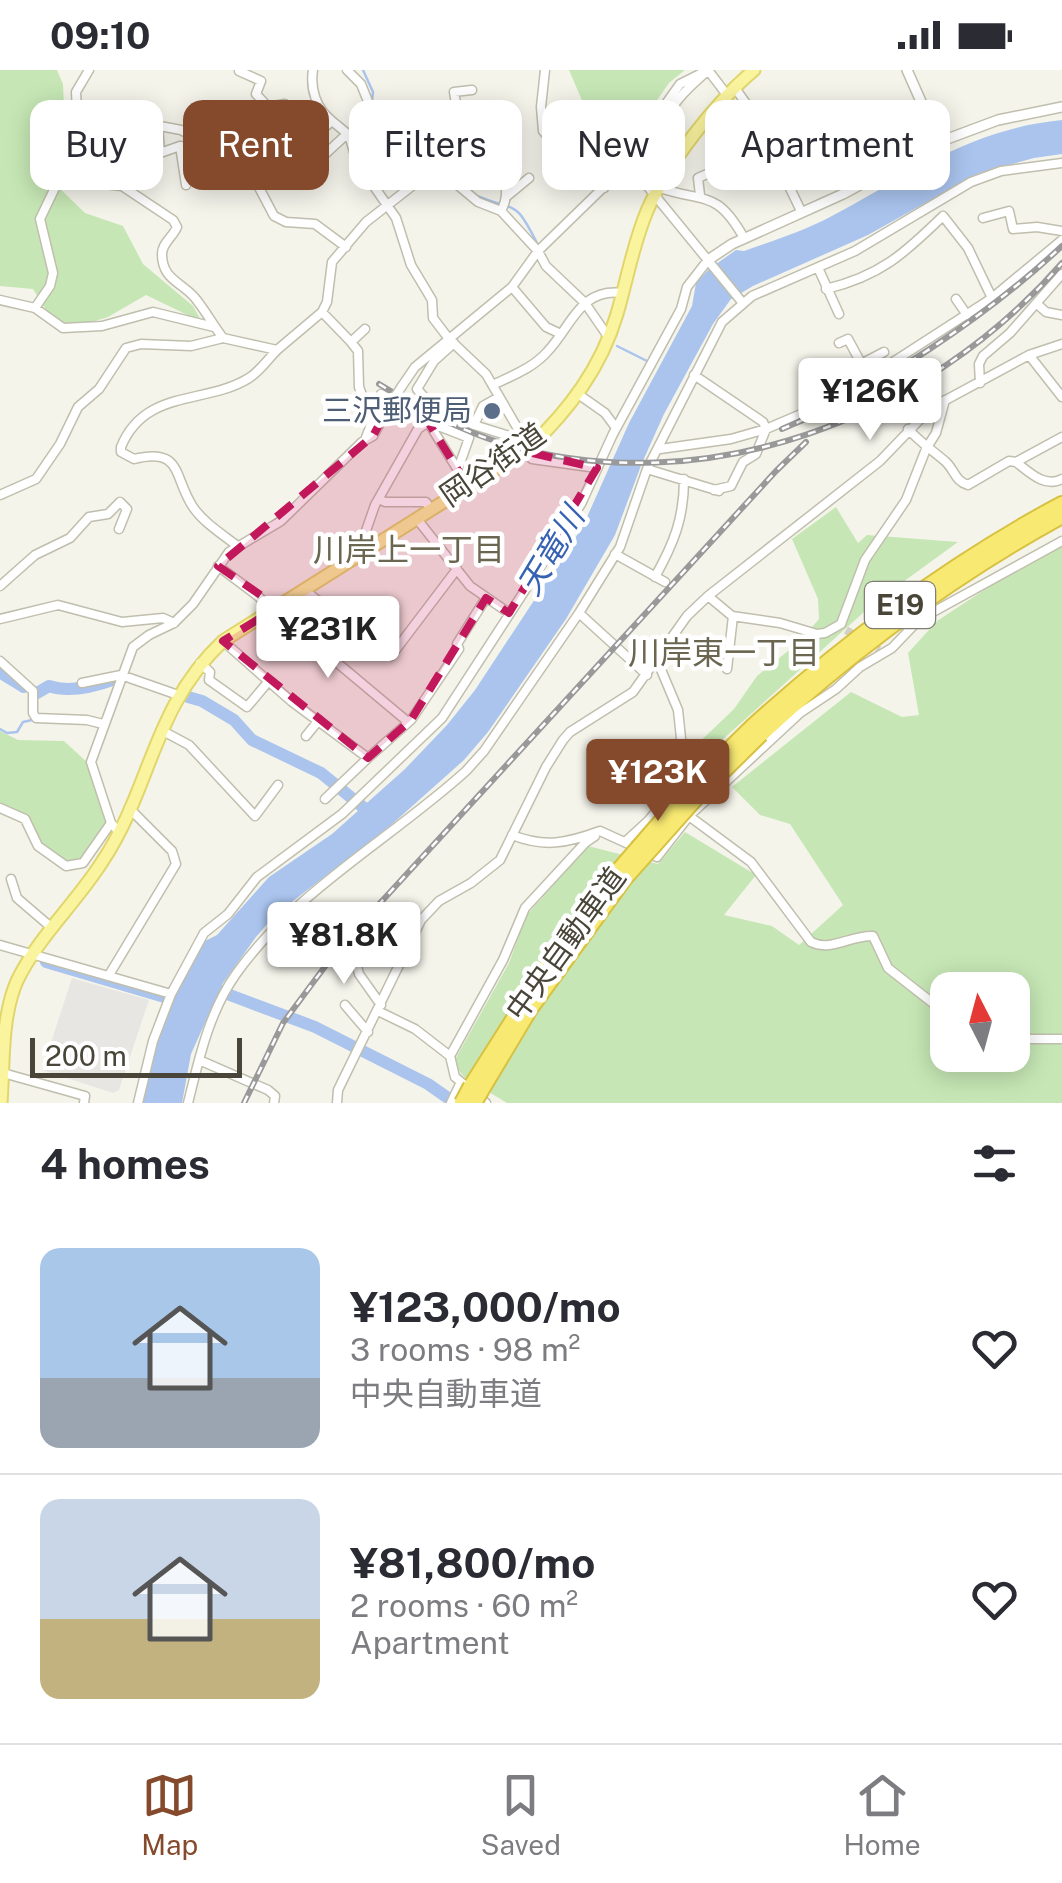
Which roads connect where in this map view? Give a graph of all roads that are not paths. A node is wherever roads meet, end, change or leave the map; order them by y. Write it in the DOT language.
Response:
graph roads {
  1 [pos="89,70"];
  2 [pos="312,70"];
  3 [pos="347,70"];
  4 [pos="546,70"];
  5 [pos="708,70"];
  6 [pos="754,70"];
  7 [pos="907,70"];
  8 [pos="239,71"];
  9 [pos="472,90"];
  10 [pos="731,91"];
  11 [pos="76,100"];
  12 [pos="368,100"];
  13 [pos="456,100"];
  14 [pos="669,100"];
  15 [pos="740,100"];
  16 [pos="921,100"];
  17 [pos="1062,107"];
  18 [pos="542,119"];
  19 [pos="332,120"];
  20 [pos="347,134"];
  21 [pos="950,138"];
  22 [pos="180,146"];
  23 [pos="183,146"];
  24 [pos="329,151"];
  25 [pos="163,152"];
  26 [pos="1062,163"];
  27 [pos="183,166"];
  28 [pos="705,175"];
  29 [pos="529,178"];
  30 [pos="53,190"];
  31 [pos="128,190"];
  32 [pos="260,190"];
  33 [pos="406,190"];
  34 [pos="464,190"];
  35 [pos="505,190"];
  36 [pos="602,190"];
  37 [pos="791,190"];
  38 [pos="850,190"];
  39 [pos="657,192"];
  40 [pos="700,195"];
  41 [pos="506,197"];
  42 [pos="386,204"];
  43 [pos="934,204"];
  44 [pos="501,211"];
  45 [pos="801,211"];
  46 [pos="943,216"];
  47 [pos="983,218"];
  48 [pos="1062,231"];
  49 [pos="744,238"];
  50 [pos="1062,240"];
  51 [pos="346,247"];
  52 [pos="538,251"];
  53 [pos="710,262"];
  54 [pos="819,270"];
  55 [pos="1062,274"];
  56 [pos="512,287"];
  57 [pos="826,288"];
  58 [pos="623,294"];
  59 [pos="992,298"];
  60 [pos="956,299"];
  61 [pos="0,300"];
  62 [pos="741,300"];
  63 [pos="585,303"];
  64 [pos="1036,304"];
  65 [pos="34,308"];
  66 [pos="322,312"];
  67 [pos="839,314"];
  68 [pos="967,315"];
  69 [pos="1062,315"];
  70 [pos="214,327"];
  71 [pos="365,329"];
  72 [pos="562,334"];
  73 [pos="223,338"];
  74 [pos="609,338"];
  75 [pos="451,341"];
  76 [pos="351,342"];
  77 [pos="839,343"];
  78 [pos="1062,344"];
  79 [pos="276,350"];
  80 [pos="884,352"];
  81 [pos="1029,355"];
  82 [pos="860,364"];
  83 [pos="694,375"];
  84 [pos="869,378"];
  85 [pos="980,383"];
  86 [pos="493,385"];
  87 [pos="380,394"];
  88 [pos="578,394"];
  89 [pos="499,397"];
  90 [pos="1062,397"];
  91 [pos="945,400"];
  92 [pos="428,422"];
  93 [pos="474,425"];
  94 [pos="616,428"];
  95 [pos="766,429"];
  96 [pos="908,429"];
  97 [pos="1062,438"];
  98 [pos="365,440"];
  99 [pos="525,447"];
  100 [pos="660,449"];
  101 [pos="926,449"];
  102 [pos="1016,462"];
  103 [pos="596,468"];
  104 [pos="458,469"];
  105 [pos="647,469"];
  106 [pos="684,478"];
  107 [pos="1062,479"];
  108 [pos="465,488"];
  109 [pos="0,495"];
  110 [pos="379,499"];
  111 [pos="1062,502"];
  112 [pos="431,510"];
  113 [pos="1062,516"];
  114 [pos="417,519"];
  115 [pos="1062,524"];
  116 [pos="119,529"];
  117 [pos="1062,541"];
  118 [pos="236,545"];
  119 [pos="364,552"];
  120 [pos="615,554"];
  121 [pos="218,566"];
  122 [pos="456,569"];
  123 [pos="655,578"];
  124 [pos="664,582"];
  125 [pos="0,586"];
  126 [pos="304,590"];
  127 [pos="708,596"];
  128 [pos="486,598"];
  129 [pos="273,610"];
  130 [pos="509,613"];
  131 [pos="579,613"];
  132 [pos="732,616"];
  133 [pos="0,619"];
  134 [pos="898,620"];
  135 [pos="174,623"];
  136 [pos="223,641"];
  137 [pos="657,660"];
  138 [pos="0,662"];
  139 [pos="200,663"];
  140 [pos="727,669"];
  141 [pos="121,675"];
  142 [pos="647,675"];
  143 [pos="82,682"];
  144 [pos="268,682"];
  145 [pos="178,694"];
  146 [pos="320,720"];
  147 [pos="408,722"];
  148 [pos="103,724"];
  149 [pos="162,730"];
  150 [pos="757,730"];
  151 [pos="306,736"];
  152 [pos="368,758"];
  153 [pos="278,786"];
  154 [pos="325,799"];
  155 [pos="0,808"];
  156 [pos="130,808"];
  157 [pos="689,816"];
  158 [pos="115,828"];
  159 [pos="607,834"];
  160 [pos="512,835"];
  161 [pos="625,842"];
  162 [pos="11,880"];
  163 [pos="52,928"];
  164 [pos="0,945"];
  165 [pos="352,947"];
  166 [pos="34,952"];
  167 [pos="108,975"];
  168 [pos="171,994"];
  169 [pos="930,1001"];
  170 [pos="345,1005"];
  171 [pos="380,1008"];
  172 [pos="4,1012"];
  173 [pos="368,1032"];
  174 [pos="1030,1038"];
  175 [pos="1062,1039"];
  176 [pos="450,1056"];
  177 [pos="199,1060"];
  178 [pos="3,1073"];
  179 [pos="474,1093"];
  180 [pos="2,1103"];
  181 [pos="84,1103"];
  182 [pos="138,1103"];
  183 [pos="188,1103"];
  184 [pos="274,1103"];
  185 [pos="337,1103"];
  186 [pos="452,1103"];
  187 [pos="462,1103"];
  1 -- 11 [label="street"];
  2 -- 19 [label="street"];
  3 -- 12 [label="street"];
  4 -- 18 [label="street"];
  5 -- 10 [label="street"];
  5 -- 14 [label="street"];
  5 -- 39 [label="street"];
  6 -- 10 [label="main road, 岡谷街道"];
  7 -- 16 [label="street"];
  8 -- 19 [label="street"];
  9 -- 13 [label="street"];
  10 -- 15 [label="street"];
  10 -- 39 [label="main road, 岡谷街道"];
  17 -- 21 [label="street"];
  19 -- 20 [label="street"];
  20 -- 24 [label="street"];
  20 -- 42 [label="street"];
  22 -- 23 [label="street"];
  22 -- 25 [label="street"];
  22 -- 27 [label="street"];
  26 -- 43 [label="street"];
  28 -- 40 [label="street"];
  29 -- 41 [label="street"];
  30 -- 65 [label="street"];
  31 -- 70 [label="street"];
  32 -- 51 [label="street"];
  33 -- 42 [label="street"];
  34 -- 44 [label="street"];
  35 -- 41 [label="street"];
  36 -- 52 [label="street"];
  37 -- 45 [label="street"];
  38 -- 45 [label="street"];
  39 -- 40 [label="street"];
  39 -- 53 [label="street"];
  39 -- 58 [label="main road, 岡谷街道"];
  40 -- 49 [label="street"];
  41 -- 44 [label="street"];
  42 -- 51 [label="street"];
  42 -- 75 [label="street"];
  43 -- 46 [label="street"];
  43 -- 54 [label="street"];
  44 -- 52 [label="street"];
  45 -- 49 [label="street"];
  46 -- 57 [label="street"];
  46 -- 59 [label="street"];
  47 -- 48 [label="street"];
  49 -- 53 [label="street"];
  50 -- 59 [label="street"];
  51 -- 66 [label="street"];
  52 -- 56 [label="street"];
  52 -- 63 [label="street"];
  53 -- 62 [label="street"];
  53 -- 94 [label="street"];
  54 -- 57 [label="street"];
  54 -- 62 [label="street"];
  55 -- 64 [label="street"];
  56 -- 72 [label="street"];
  56 -- 75 [label="street"];
  57 -- 67 [label="street"];
  58 -- 63 [label="street"];
  58 -- 74 [label="main road, 岡谷街道"];
  59 -- 68 [label="street"];
  60 -- 68 [label="street"];
  61 -- 65 [label="street"];
  62 -- 83 [label="street"];
  63 -- 72 [label="street"];
  63 -- 74 [label="street"];
  64 -- 69 [label="street"];
  64 -- 85 [label="street"];
  65 -- 70 [label="street"];
  66 -- 76 [label="street"];
  66 -- 79 [label="street"];
  68 -- 84 [label="street"];
  70 -- 73 [label="street"];
  71 -- 76 [label="street"];
  72 -- 86 [label="street"];
  73 -- 79 [label="street"];
  73 -- 109 [label="street"];
  74 -- 88 [label="main road, 岡谷街道"];
  75 -- 86 [label="street"];
  75 -- 93 [label="street"];
  75 -- 98 [label="street, bridge"];
  76 -- 98 [label="street"];
  77 -- 82 [label="street"];
  78 -- 81 [label="street"];
  79 -- 118 [label="street"];
  80 -- 82 [label="street"];
  81 -- 85 [label="street"];
  81 -- 90 [label="street"];
  82 -- 84 [label="street"];
  83 -- 95 [label="street"];
  83 -- 100 [label="street"];
  84 -- 95 [label="street"];
  85 -- 91 [label="street"];
  86 -- 89 [label="street"];
  87 -- 92 [label="street"];
  88 -- 94 [label="street"];
  88 -- 99 [label="main road, 岡谷街道"];
  89 -- 93 [label="street"];
  89 -- 99 [label="street"];
  91 -- 96 [label="street"];
  91 -- 101 [label="street"];
  92 -- 104 [label="street"];
  92 -- 104 [label="street"];
  92 -- 110 [label="street"];
  93 -- 99 [label="street"];
  94 -- 103 [label="street"];
  95 -- 100 [label="street"];
  95 -- 106 [label="street"];
  96 -- 101 [label="street"];
  96 -- 127 [label="street"];
  97 -- 102 [label="street"];
  98 -- 118 [label="street"];
  99 -- 103 [label="street"];
  99 -- 108 [label="main road, 岡谷街道"];
  100 -- 105 [label="street"];
  101 -- 102 [label="street"];
  101 -- 132 [label="street"];
  102 -- 107 [label="street"];
  103 -- 130 [label="street"];
  104 -- 108 [label="street"];
  105 -- 106 [label="street"];
  105 -- 120 [label="street"];
  106 -- 123 [label="street"];
  108 -- 112 [label="main road, 岡谷街道"];
  110 -- 112 [label="street"];
  110 -- 119 [label="street"];
  111 -- 150 [label="highway, 中央自動車道 / E19"];
  112 -- 114 [label="main road, 岡谷街道"];
  113 -- 134 [label="highway, 中央自動車道 / E19"];
  114 -- 119 [label="main road, 岡谷街道"];
  114 -- 122 [label="street"];
  115 -- 134 [label="highway"];
  116 -- 125 [label="street"];
  117 -- 157 [label="street"];
  118 -- 121 [label="street"];
  119 -- 126 [label="main road, 岡谷街道"];
  120 -- 123 [label="street"];
  120 -- 131 [label="street"];
  121 -- 129 [label="street"];
  121 -- 135 [label="street"];
  122 -- 126 [label="street"];
  122 -- 128 [label="street"];
  123 -- 124 [label="street"];
  126 -- 129 [label="main road, 岡谷街道"];
  127 -- 132 [label="street"];
  127 -- 137 [label="street"];
  128 -- 130 [label="street"];
  128 -- 147 [label="street"];
  129 -- 136 [label="main road, 岡谷街道"];
  129 -- 147 [label="street"];
  130 -- 168 [label="street"];
  131 -- 142 [label="street"];
  131 -- 177 [label="street"];
  132 -- 140 [label="street"];
  133 -- 135 [label="street"];
  134 -- 150 [label="highway, 中央自動車道 / E19"];
  135 -- 141 [label="street"];
  136 -- 139 [label="main road, 岡谷街道"];
  136 -- 144 [label="street"];
  137 -- 142 [label="street"];
  137 -- 161 [label="street"];
  138 -- 148 [label="street"];
  139 -- 144 [label="street"];
  139 -- 145 [label="main road, 岡谷街道"];
  141 -- 143 [label="street"];
  141 -- 145 [label="street"];
  141 -- 148 [label="street"];
  142 -- 160 [label="street"];
  144 -- 146 [label="street"];
  145 -- 149 [label="main road, 岡谷街道"];
  146 -- 151 [label="street"];
  146 -- 152 [label="street"];
  147 -- 152 [label="street"];
  148 -- 158 [label="street"];
  149 -- 153 [label="street"];
  149 -- 156 [label="main road, 岡谷街道"];
  150 -- 179 [label="highway, 中央自動車道 / E19, bridge"];
  152 -- 154 [label="street"];
  155 -- 158 [label="street"];
  156 -- 158 [label="main road, 岡谷街道"];
  156 -- 167 [label="street"];
  157 -- 161 [label="street"];
  157 -- 169 [label="street"];
  158 -- 163 [label="main road, 岡谷街道"];
  159 -- 160 [label="street"];
  159 -- 161 [label="street"];
  159 -- 176 [label="street"];
  160 -- 171 [label="street"];
  162 -- 163 [label="street"];
  163 -- 166 [label="main road, 岡谷街道"];
  164 -- 166 [label="street"];
  165 -- 171 [label="street"];
  166 -- 167 [label="street"];
  166 -- 172 [label="main road, 岡谷街道"];
  167 -- 168 [label="street"];
  168 -- 182 [label="street"];
  170 -- 173 [label="street"];
  171 -- 173 [label="street"];
  171 -- 176 [label="street"];
  172 -- 178 [label="main road, 岡谷街道"];
  173 -- 185 [label="street"];
  174 -- 175 [label="street"];
  176 -- 179 [label="street"];
  177 -- 183 [label="street"];
  177 -- 184 [label="street"];
  178 -- 180 [label="main road, 岡谷街道"];
  178 -- 181 [label="street"];
  179 -- 186 [label="street"];
  179 -- 187 [label="highway, 中央自動車道 / E19, bridge"];
}
